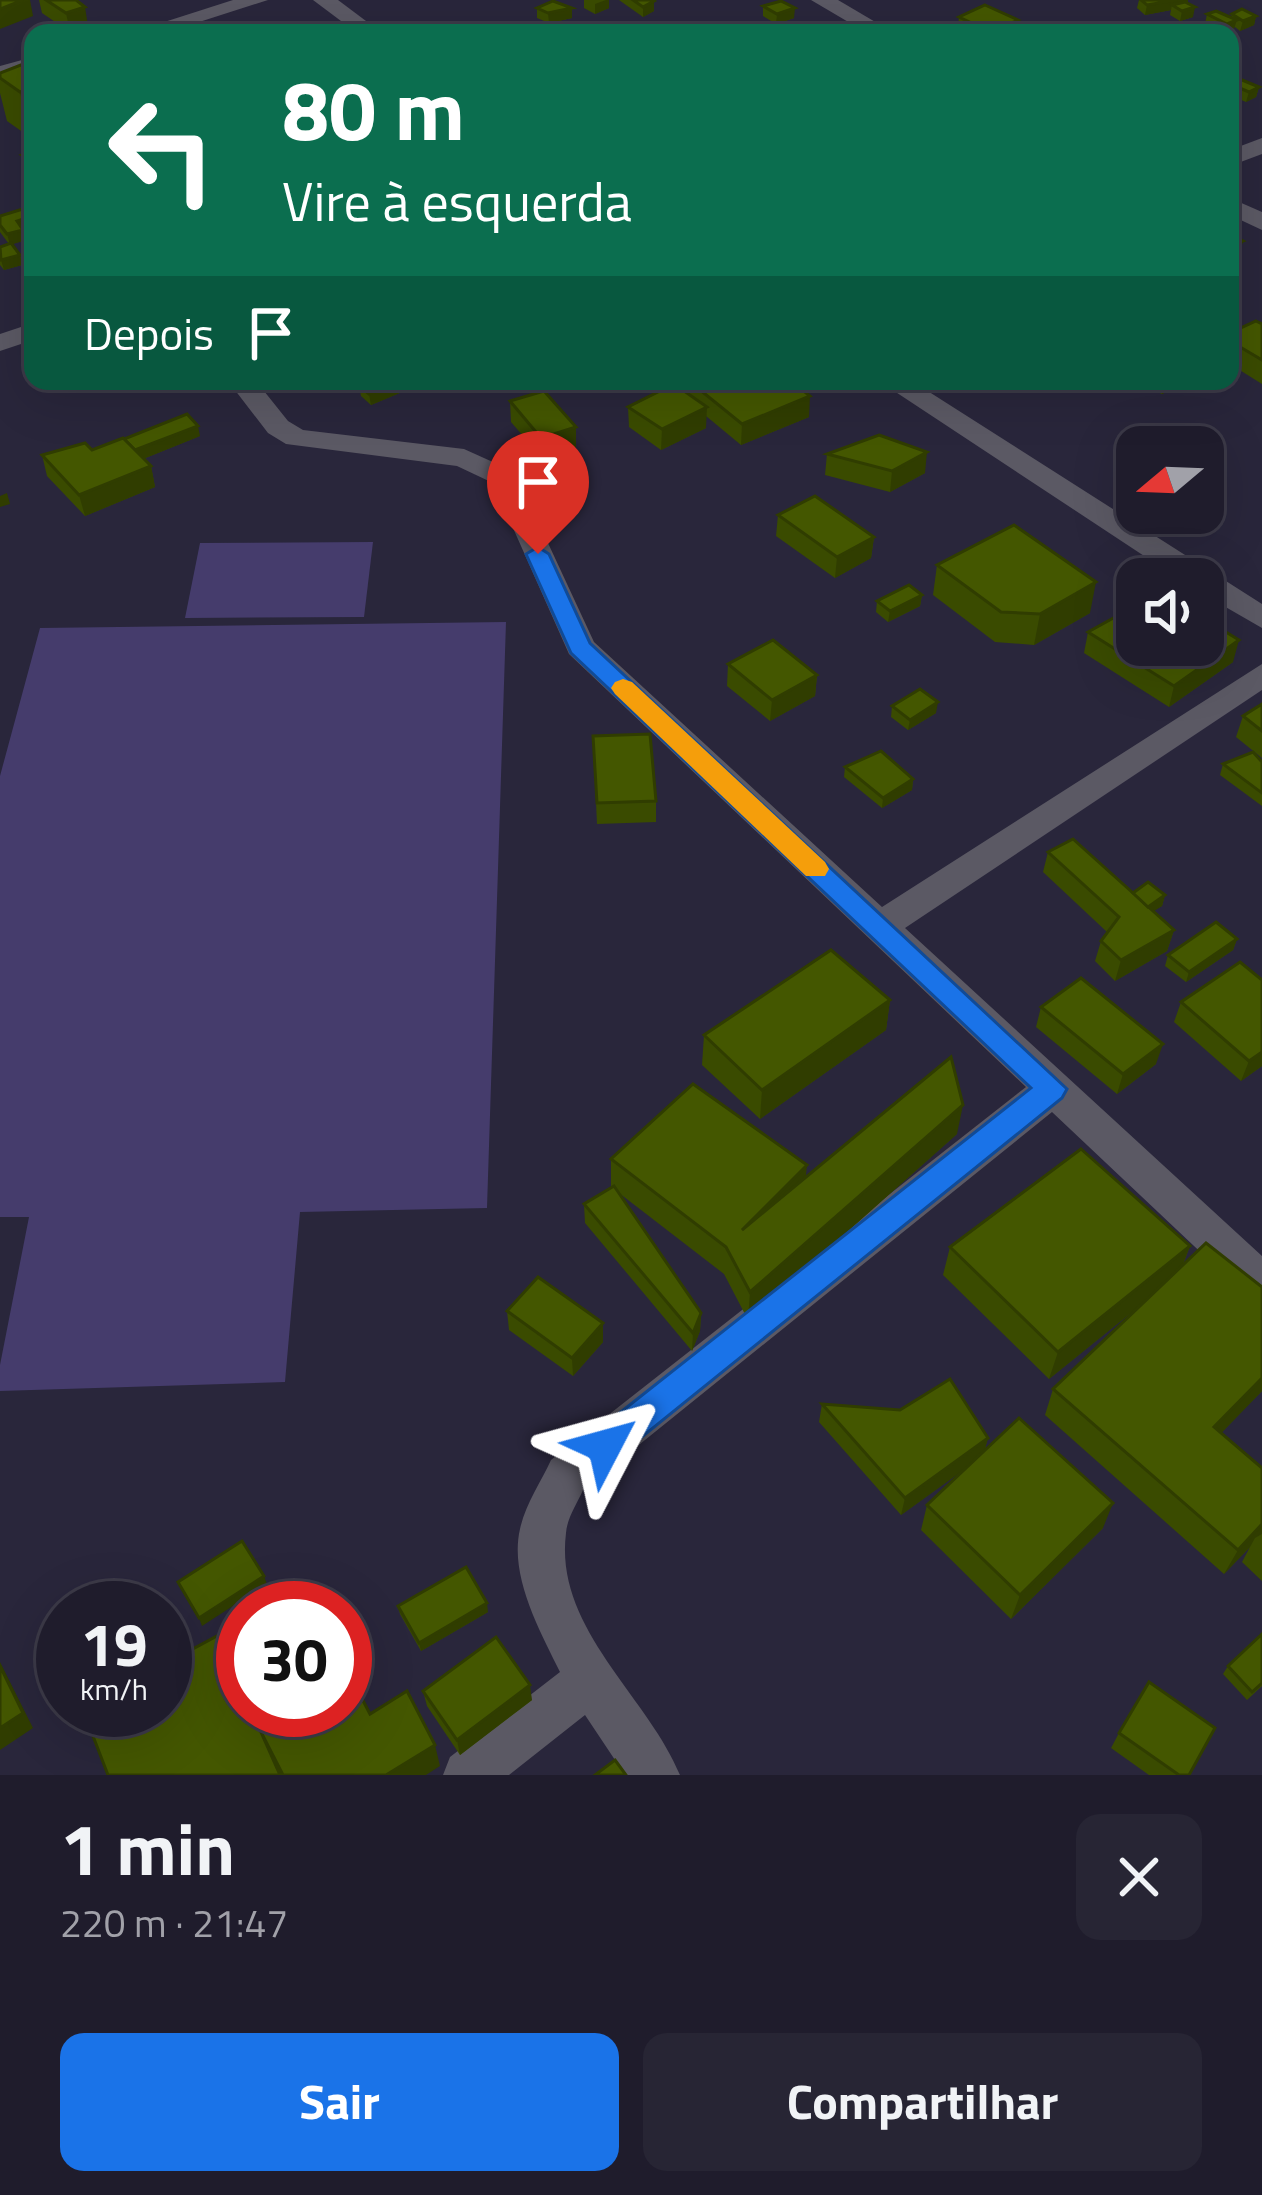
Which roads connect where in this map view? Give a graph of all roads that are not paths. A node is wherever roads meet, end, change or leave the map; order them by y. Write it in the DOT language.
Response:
graph roads {
  1 [pos="257,0"];
  2 [pos="324,0"];
  3 [pos="822,0"];
  4 [pos="173,24"];
  5 [pos="358,24"];
  6 [pos="867,24"];
  7 [pos="249,390"];
  8 [pos="906,390"];
  9 [pos="1168,558"];
  10 [pos="1224,594"];
  11 [pos="1262,618"];
  12 [pos="1262,675"];
  13 [pos="878,928"];
  14 [pos="1052,1089"];
  15 [pos="1262,1283"];
  16 [pos="588,1681"];
  17 [pos="468,1775"];
  18 [pos="655,1775"];
  1 -- 4 [label="street"];
  2 -- 5 [label="street"];
  3 -- 6 [label="street"];
  7 -- 13 [label="street"];
  8 -- 9 [label="street"];
  10 -- 11 [label="street"];
  12 -- 13 [label="street"];
  13 -- 14 [label="street"];
  14 -- 15 [label="street"];
  14 -- 16 [label="street"];
  16 -- 17 [label="street"];
  16 -- 18 [label="street"];
}
